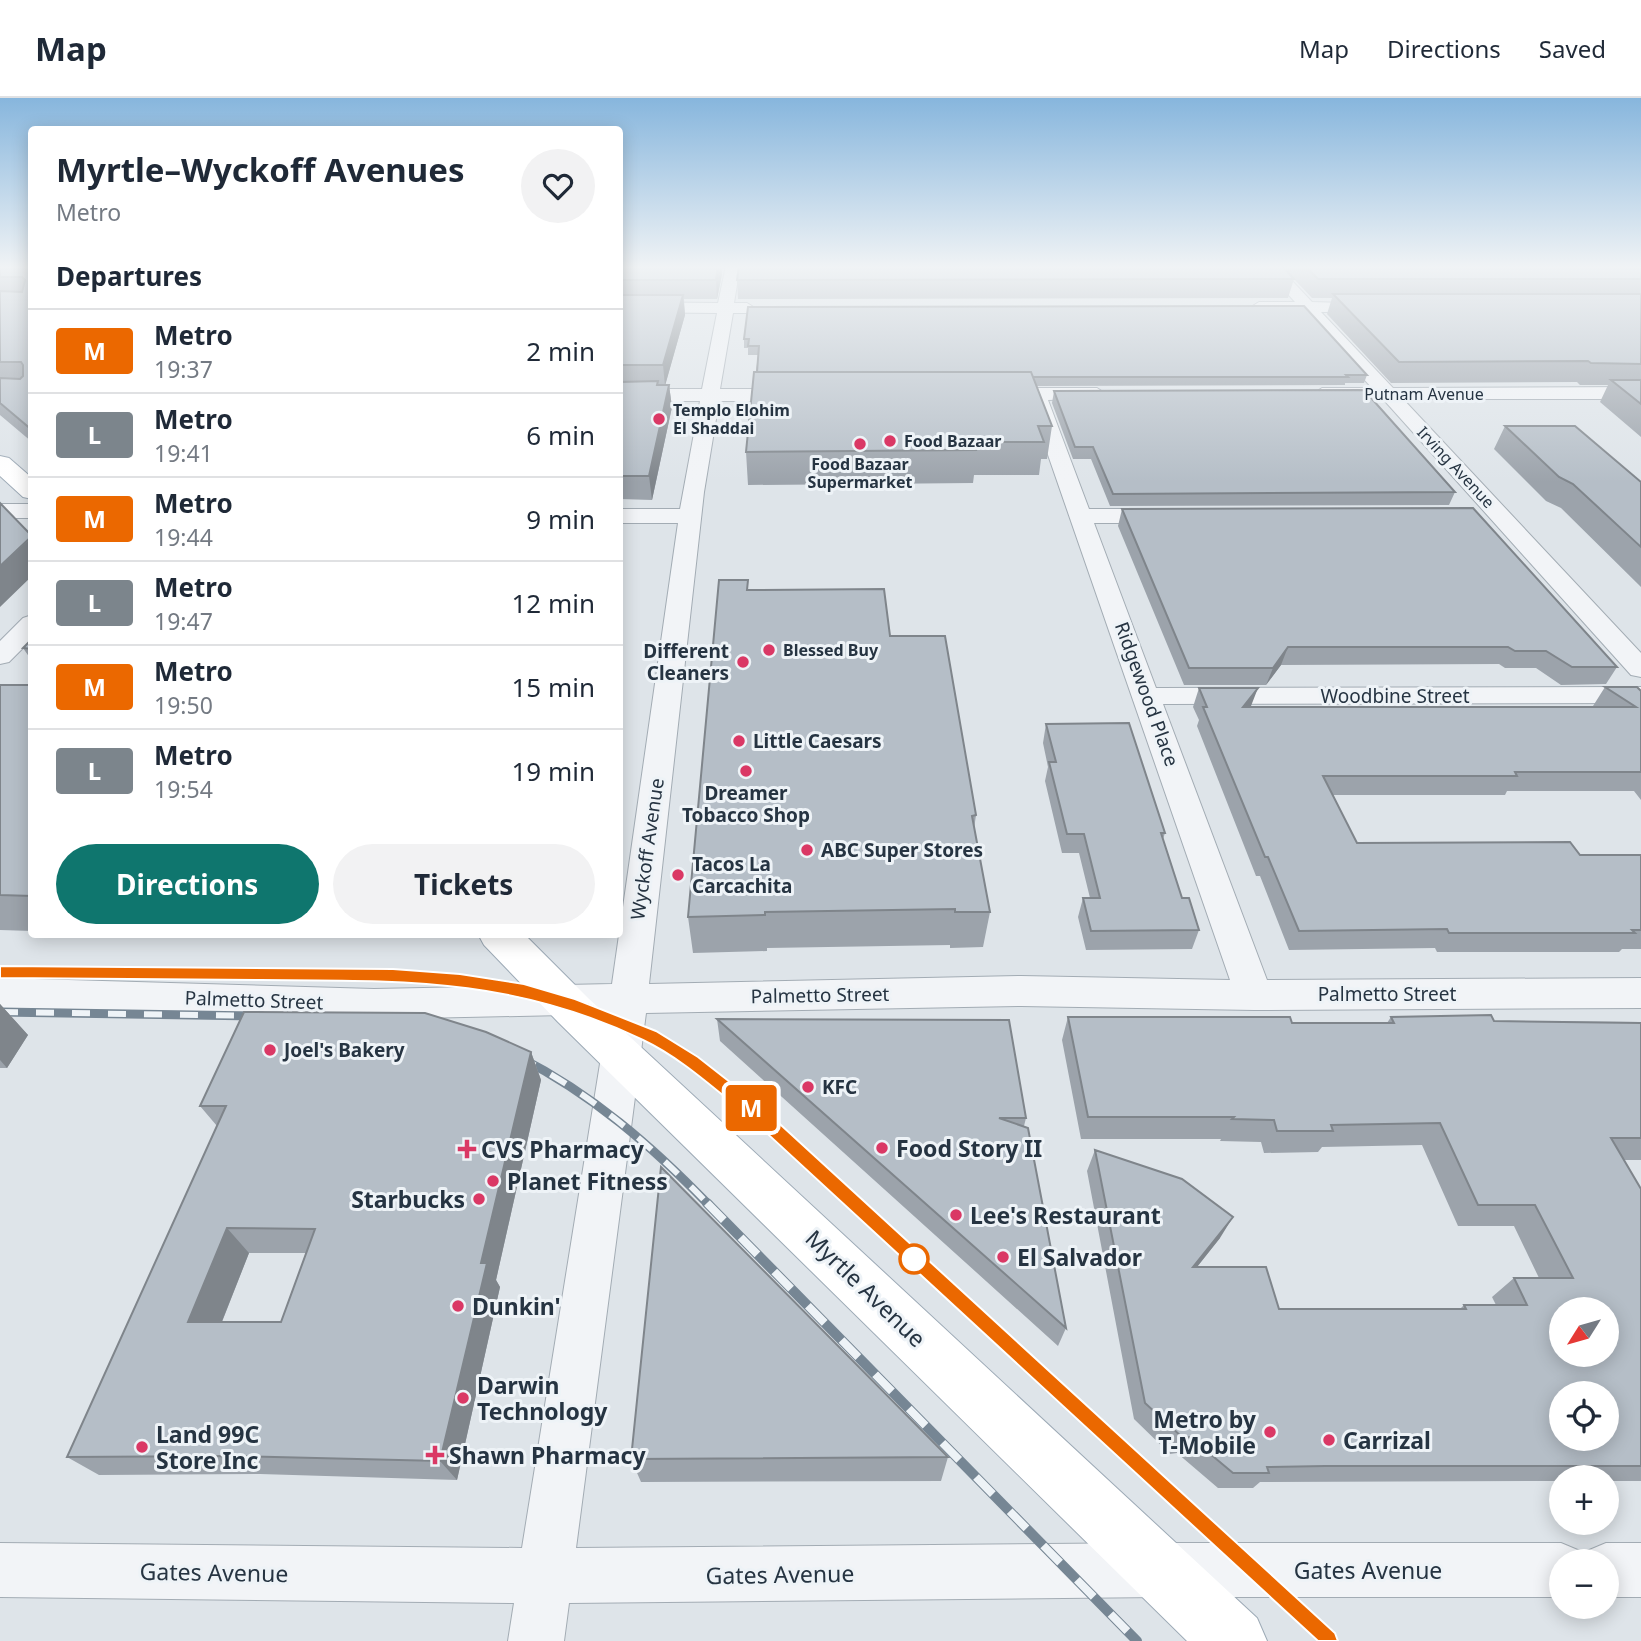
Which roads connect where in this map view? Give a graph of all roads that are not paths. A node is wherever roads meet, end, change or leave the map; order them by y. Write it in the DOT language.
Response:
graph roads {
  1 [pos="719,338"];
  2 [pos="1336,338"];
  3 [pos="1641,393"];
  4 [pos="974,394"];
  5 [pos="1037,394"];
  6 [pos="1115,394"];
  7 [pos="1306,394"];
  8 [pos="1388,394"];
  9 [pos="623,395"];
  10 [pos="709,395"];
  11 [pos="812,395"];
  12 [pos="0,463"];
  13 [pos="28,488"];
  14 [pos="0,511"];
  15 [pos="28,511"];
  16 [pos="1466,514"];
  17 [pos="1499,514"];
  18 [pos="623,516"];
  19 [pos="690,516"];
  20 [pos="1081,516"];
  21 [pos="1193,516"];
  22 [pos="28,627"];
  23 [pos="0,656"];
  24 [pos="1641,668"];
  25 [pos="1641,695"];
  26 [pos="1148,696"];
  27 [pos="502,938"];
  28 [pos="0,993"];
  29 [pos="1641,993"];
  30 [pos="1254,995"];
  31 [pos="563,999"];
  32 [pos="629,999"];
  33 [pos="621,1054"];
  34 [pos="0,1570"];
  35 [pos="1160,1570"];
  36 [pos="1549,1570"];
  37 [pos="1619,1570"];
  38 [pos="1641,1570"];
  39 [pos="546,1576"];
  40 [pos="536,1641"];
  41 [pos="1234,1641"];
  1 -- 10 [label="street, Wyckoff Avenue"];
  2 -- 8 [label="street, Irving Avenue"];
  3 -- 8 [label="street, Putnam Avenue"];
  4 -- 5 [label="street"];
  5 -- 6 [label="street"];
  5 -- 20 [label="street, Ridgewood Place"];
  7 -- 8 [label="street, Putnam Avenue"];
  8 -- 17 [label="street, Irving Avenue"];
  9 -- 10 [label="street"];
  10 -- 11 [label="street"];
  10 -- 19 [label="street, Wyckoff Avenue"];
  12 -- 13 [label="main road"];
  14 -- 15 [label="street"];
  16 -- 17 [label="street"];
  17 -- 24 [label="street, Irving Avenue"];
  18 -- 19 [label="street"];
  19 -- 32 [label="street, Wyckoff Avenue"];
  20 -- 21 [label="street"];
  20 -- 26 [label="street, Ridgewood Place"];
  22 -- 23 [label="street"];
  25 -- 26 [label="street, Woodbine Street"];
  26 -- 30 [label="street, Ridgewood Place"];
  27 -- 31 [label="main road, Myrtle Avenue"];
  28 -- 31 [label="street, Palmetto Street"];
  29 -- 30 [label="street, Palmetto Street"];
  30 -- 32 [label="street, Palmetto Street"];
  31 -- 32 [label="street, Palmetto Street"];
  31 -- 33 [label="main road, Myrtle Avenue"];
  32 -- 33 [label="street, Wyckoff Avenue"];
  33 -- 35 [label="main road, Myrtle Avenue"];
  33 -- 39 [label="street, Wyckoff Avenue"];
  34 -- 39 [label="street, Gates Avenue"];
  35 -- 36 [label="street, Gates Avenue"];
  35 -- 39 [label="street, Gates Avenue"];
  35 -- 41 [label="main road, Myrtle Avenue"];
  37 -- 38 [label="street"];
  39 -- 40 [label="street, Wyckoff Avenue"];
}
